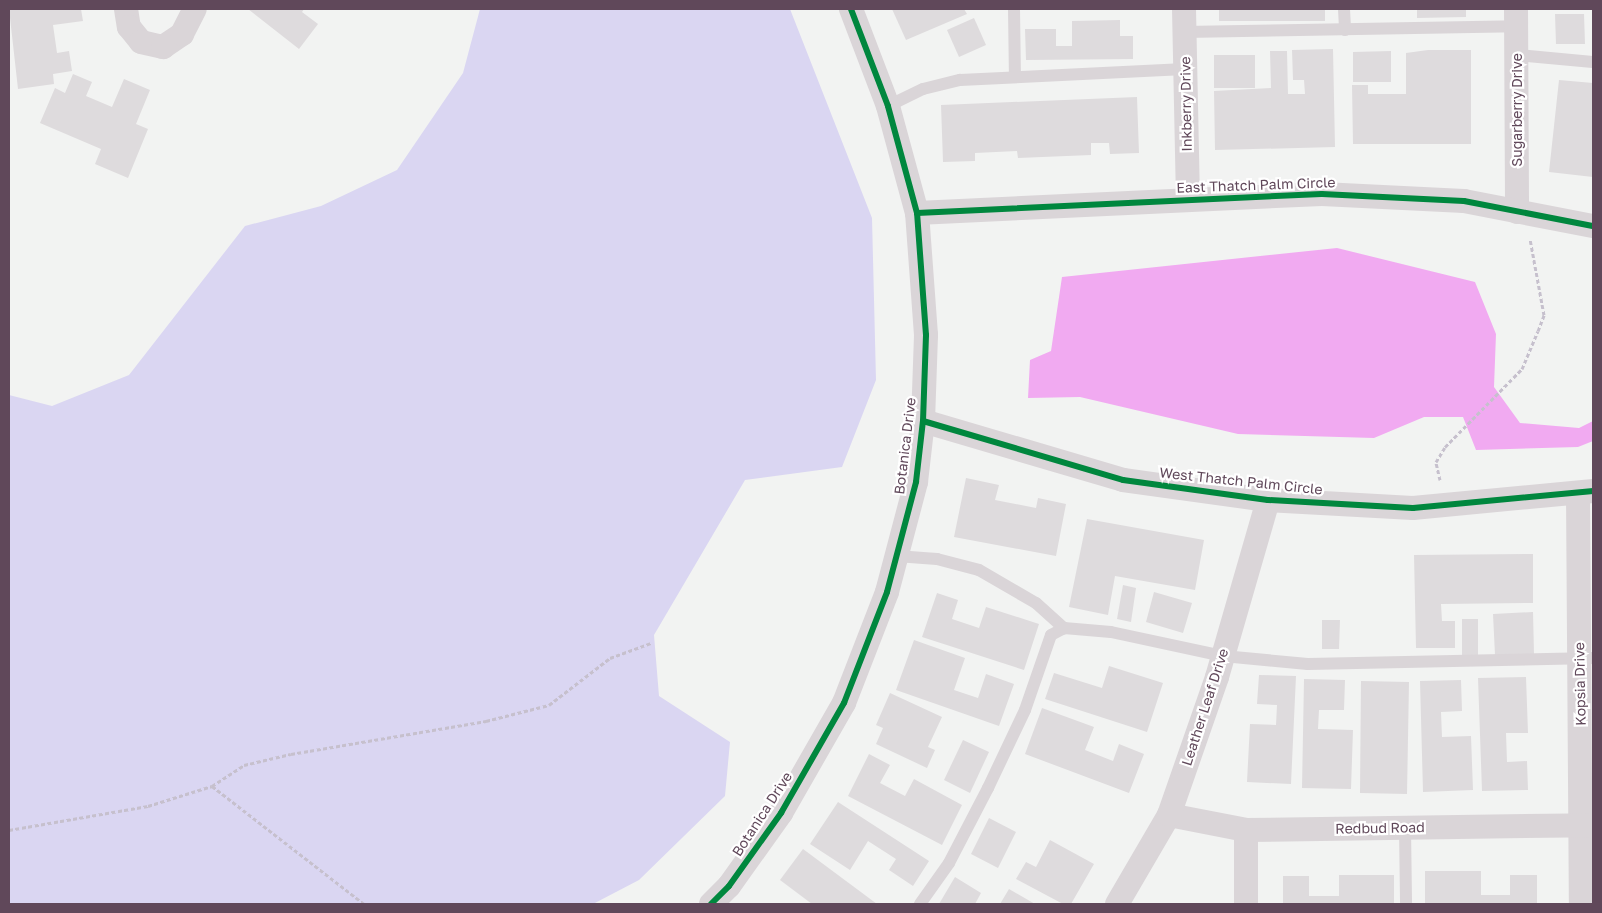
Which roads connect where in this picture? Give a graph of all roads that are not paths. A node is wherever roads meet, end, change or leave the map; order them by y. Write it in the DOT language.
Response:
graph roads {
  1 [pos="126,9"];
  2 [pos="195,9"];
  3 [pos="851,9"];
  4 [pos="1014,9"];
  5 [pos="1184,9"];
  6 [pos="1344,9"];
  7 [pos="1516,18"];
  8 [pos="1345,30"];
  9 [pos="1184,32"];
  10 [pos="1516,54"];
  11 [pos="1593,62"];
  12 [pos="1185,68"];
  13 [pos="1015,78"];
  14 [pos="888,106"];
  15 [pos="1188,199"];
  16 [pos="1517,212"];
  17 [pos="918,213"];
  18 [pos="1593,226"];
  19 [pos="923,421"];
  20 [pos="1586,492"];
  21 [pos="1268,500"];
  22 [pos="896,556"];
  23 [pos="1064,628"];
  24 [pos="1223,656"];
  25 [pos="1587,659"];
  26 [pos="1169,815"];
  27 [pos="1587,825"];
  28 [pos="1405,828"];
  29 [pos="1246,830"];
  30 [pos="710,904"];
  31 [pos="920,904"];
  32 [pos="1117,904"];
  33 [pos="1246,904"];
  34 [pos="1406,904"];
  35 [pos="1581,904"];
  1 -- 2 [label="street"];
  3 -- 14 [label="street, Botanica Drive"];
  4 -- 13 [label="lane"];
  5 -- 9 [label="street, Inkberry Drive"];
  6 -- 8 [label="lane"];
  7 -- 8 [label="lane"];
  7 -- 10 [label="street, Sugarberry Drive"];
  8 -- 9 [label="lane"];
  9 -- 12 [label="street, Inkberry Drive"];
  10 -- 11 [label="lane"];
  10 -- 16 [label="street, Sugarberry Drive"];
  12 -- 13 [label="lane"];
  12 -- 15 [label="street, Inkberry Drive"];
  13 -- 14 [label="lane"];
  14 -- 17 [label="street, Botanica Drive"];
  15 -- 16 [label="street, East Thatch Palm Circle"];
  15 -- 17 [label="street, East Thatch Palm Circle"];
  16 -- 18 [label="street, East Thatch Palm Circle"];
  17 -- 19 [label="street, Botanica Drive"];
  19 -- 21 [label="street, West Thatch Palm Circle"];
  19 -- 22 [label="street, Botanica Drive"];
  20 -- 21 [label="street, West Thatch Palm Circle"];
  20 -- 25 [label="street, Kopsia Drive"];
  21 -- 24 [label="street, Leather Leaf Drive"];
  22 -- 23 [label="lane"];
  22 -- 30 [label="street, Botanica Drive"];
  23 -- 24 [label="lane"];
  23 -- 31 [label="lane"];
  24 -- 25 [label="lane"];
  24 -- 26 [label="street, Leather Leaf Drive"];
  25 -- 27 [label="street, Kopsia Drive"];
  26 -- 29 [label="street, Redbud Road"];
  26 -- 32 [label="street, Leather Leaf Drive"];
  27 -- 28 [label="street, Redbud Road"];
  27 -- 35 [label="street, Kopsia Drive"];
  28 -- 29 [label="street, Redbud Road"];
  28 -- 34 [label="lane"];
  29 -- 33 [label="street"];
}
